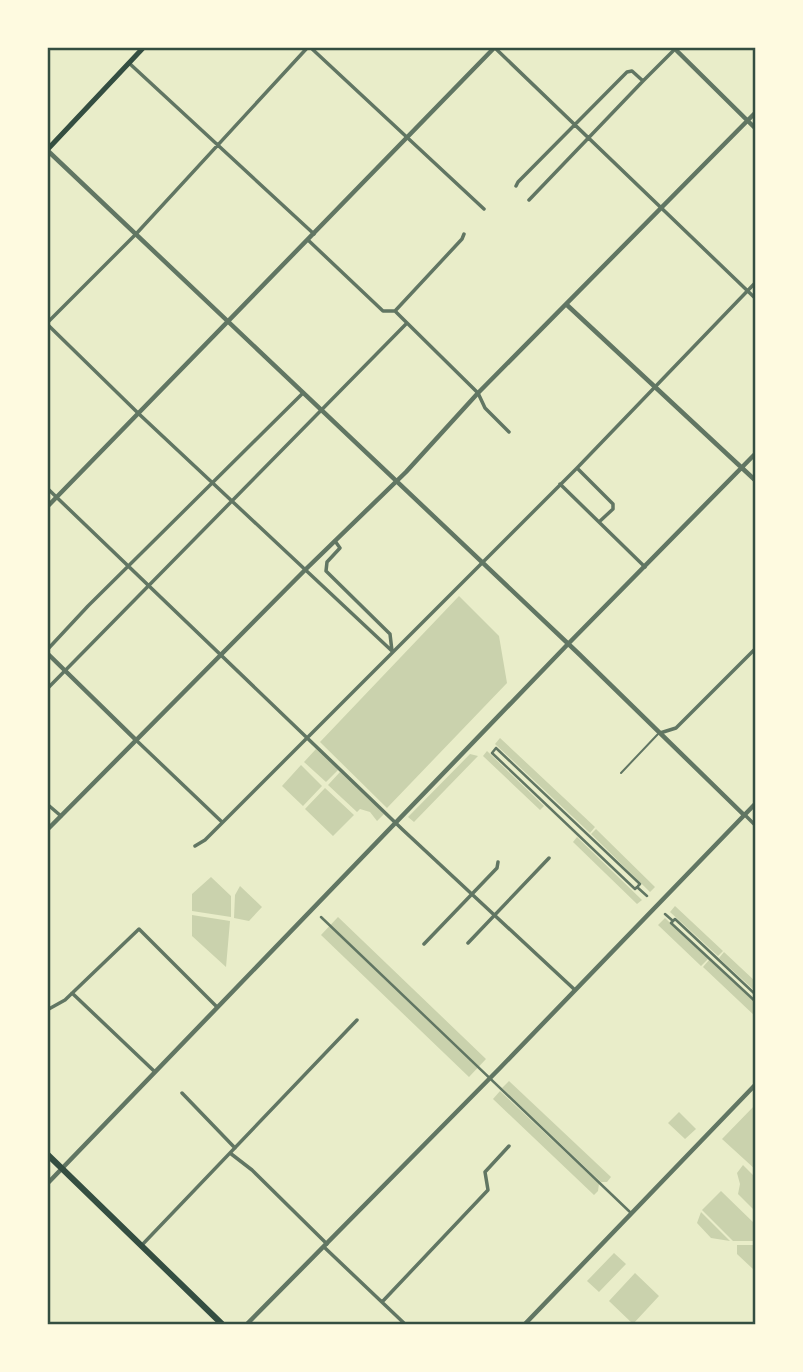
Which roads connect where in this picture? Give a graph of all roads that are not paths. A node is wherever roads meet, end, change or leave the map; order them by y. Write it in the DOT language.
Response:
graph roads {
  1 [pos="144,47"];
  2 [pos="309,47"];
  3 [pos="494,47"];
  4 [pos="674,48"];
  5 [pos="129,63"];
  6 [pos="643,81"];
  7 [pos="756,111"];
  8 [pos="747,121"];
  9 [pos="573,124"];
  10 [pos="756,129"];
  11 [pos="407,138"];
  12 [pos="588,138"];
  13 [pos="217,147"];
  14 [pos="47,150"];
  15 [pos="516,186"];
  16 [pos="529,200"];
  17 [pos="484,209"];
  18 [pos="660,209"];
  19 [pos="136,234"];
  20 [pos="314,234"];
  21 [pos="464,234"];
  22 [pos="308,240"];
  23 [pos="756,282"];
  24 [pos="747,291"];
  25 [pos="756,299"];
  26 [pos="567,304"];
  27 [pos="394,311"];
  28 [pos="47,323"];
  29 [pos="229,323"];
  30 [pos="407,323"];
  31 [pos="655,387"];
  32 [pos="303,393"];
  33 [pos="478,393"];
  34 [pos="322,411"];
  35 [pos="139,414"];
  36 [pos="509,432"];
  37 [pos="756,453"];
  38 [pos="577,468"];
  39 [pos="742,468"];
  40 [pos="756,481"];
  41 [pos="396,482"];
  42 [pos="214,483"];
  43 [pos="560,484"];
  44 [pos="47,488"];
  45 [pos="57,498"];
  46 [pos="233,500"];
  47 [pos="47,507"];
  48 [pos="599,522"];
  49 [pos="335,541"];
  50 [pos="481,562"];
  51 [pos="129,566"];
  52 [pos="645,567"];
  53 [pos="306,569"];
  54 [pos="149,585"];
  55 [pos="568,644"];
  56 [pos="754,650"];
  57 [pos="47,651"];
  58 [pos="392,651"];
  59 [pos="222,655"];
  60 [pos="65,671"];
  61 [pos="47,689"];
  62 [pos="659,733"];
  63 [pos="308,736"];
  64 [pos="136,740"];
  65 [pos="489,746"];
  66 [pos="494,751"];
  67 [pos="507,759"];
  68 [pos="503,763"];
  69 [pos="520,771"];
  70 [pos="621,773"];
  71 [pos="516,776"];
  72 [pos="534,785"];
  73 [pos="530,789"];
  74 [pos="548,797"];
  75 [pos="543,802"];
  76 [pos="756,803"];
  77 [pos="47,804"];
  78 [pos="561,810"];
  79 [pos="556,815"];
  80 [pos="744,815"];
  81 [pos="61,816"];
  82 [pos="222,822"];
  83 [pos="396,822"];
  84 [pos="575,823"];
  85 [pos="756,826"];
  86 [pos="570,828"];
  87 [pos="47,830"];
  88 [pos="588,835"];
  89 [pos="583,840"];
  90 [pos="195,846"];
  91 [pos="601,848"];
  92 [pos="596,852"];
  93 [pos="549,858"];
  94 [pos="615,861"];
  95 [pos="498,862"];
  96 [pos="610,866"];
  97 [pos="628,873"];
  98 [pos="624,878"];
  99 [pos="637,887"];
  100 [pos="473,893"];
  101 [pos="647,897"];
  102 [pos="495,913"];
  103 [pos="666,914"];
  104 [pos="321,917"];
  105 [pos="468,943"];
  106 [pos="424,944"];
  107 [pos="575,990"];
  108 [pos="72,993"];
  109 [pos="750,993"];
  110 [pos="756,995"];
  111 [pos="756,1002"];
  112 [pos="216,1007"];
  113 [pos="47,1010"];
  114 [pos="357,1020"];
  115 [pos="154,1071"];
  116 [pos="490,1078"];
  117 [pos="756,1084"];
  118 [pos="181,1093"];
  119 [pos="509,1146"];
  120 [pos="235,1148"];
  121 [pos="230,1153"];
  122 [pos="47,1154"];
  123 [pos="62,1168"];
  124 [pos="47,1184"];
  125 [pos="631,1213"];
  126 [pos="325,1245"];
  127 [pos="141,1246"];
  128 [pos="382,1302"];
  129 [pos="223,1325"];
  130 [pos="246,1325"];
  131 [pos="407,1325"];
  132 [pos="524,1325"];
  1 -- 5 [label="main road"];
  2 -- 11 [label="street"];
  2 -- 13 [label="street"];
  3 -- 9 [label="street"];
  3 -- 11 [label="street"];
  4 -- 6 [label="street"];
  4 -- 8 [label="street"];
  5 -- 13 [label="street"];
  5 -- 14 [label="main road"];
  6 -- 9 [label="street"];
  6 -- 12 [label="street"];
  7 -- 8 [label="street"];
  8 -- 10 [label="street"];
  8 -- 18 [label="street"];
  9 -- 12 [label="street"];
  9 -- 15 [label="street"];
  11 -- 17 [label="street"];
  11 -- 20 [label="street"];
  12 -- 16 [label="street"];
  12 -- 18 [label="street"];
  13 -- 19 [label="street"];
  13 -- 20 [label="street"];
  14 -- 19 [label="street"];
  18 -- 24 [label="street"];
  18 -- 26 [label="street"];
  19 -- 28 [label="street"];
  19 -- 29 [label="street"];
  20 -- 22 [label="street"];
  21 -- 27 [label="street"];
  22 -- 27 [label="street"];
  22 -- 29 [label="street"];
  23 -- 24 [label="street"];
  24 -- 25 [label="street"];
  24 -- 31 [label="street"];
  26 -- 31 [label="street"];
  26 -- 33 [label="street"];
  27 -- 30 [label="street"];
  28 -- 35 [label="street"];
  29 -- 32 [label="street"];
  29 -- 35 [label="street"];
  30 -- 33 [label="street"];
  30 -- 34 [label="street"];
  31 -- 38 [label="street"];
  31 -- 39 [label="street"];
  32 -- 34 [label="street"];
  32 -- 42 [label="street"];
  33 -- 36 [label="street"];
  33 -- 41 [label="street"];
  34 -- 41 [label="street"];
  34 -- 46 [label="street"];
  35 -- 42 [label="street"];
  35 -- 45 [label="street"];
  37 -- 39 [label="street"];
  38 -- 43 [label="street"];
  38 -- 48 [label="street"];
  39 -- 40 [label="street"];
  39 -- 52 [label="street"];
  41 -- 49 [label="street"];
  41 -- 50 [label="street"];
  42 -- 46 [label="street"];
  42 -- 51 [label="street"];
  43 -- 48 [label="street"];
  43 -- 50 [label="street"];
  44 -- 45 [label="street"];
  45 -- 47 [label="street"];
  45 -- 51 [label="street"];
  46 -- 53 [label="street"];
  46 -- 54 [label="street"];
  48 -- 52 [label="street"];
  49 -- 53 [label="street"];
  49 -- 58 [label="street"];
  50 -- 55 [label="street"];
  50 -- 58 [label="street"];
  51 -- 54 [label="street"];
  51 -- 57 [label="street"];
  52 -- 55 [label="street"];
  53 -- 58 [label="street"];
  53 -- 59 [label="street"];
  54 -- 59 [label="street"];
  54 -- 60 [label="street"];
  55 -- 62 [label="street"];
  55 -- 83 [label="street"];
  56 -- 62 [label="street"];
  57 -- 60 [label="street"];
  58 -- 63 [label="street"];
  59 -- 63 [label="street"];
  59 -- 64 [label="street"];
  60 -- 61 [label="street"];
  60 -- 64 [label="street"];
  62 -- 70 [label="lane"];
  62 -- 80 [label="street"];
  63 -- 82 [label="street"];
  63 -- 83 [label="street"];
  64 -- 81 [label="street"];
  64 -- 82 [label="street"];
  65 -- 66 [label="street"];
  66 -- 67 [label="street"];
  66 -- 68 [label="street"];
  67 -- 68 [label="street"];
  67 -- 69 [label="street"];
  68 -- 71 [label="street"];
  69 -- 71 [label="street"];
  69 -- 72 [label="street"];
  71 -- 73 [label="street"];
  72 -- 73 [label="street"];
  72 -- 74 [label="street"];
  73 -- 75 [label="street"];
  74 -- 75 [label="street"];
  74 -- 78 [label="street"];
  75 -- 79 [label="street"];
  76 -- 80 [label="street"];
  77 -- 81 [label="street"];
  78 -- 79 [label="street"];
  78 -- 84 [label="street"];
  79 -- 86 [label="street"];
  80 -- 85 [label="street"];
  80 -- 107 [label="street"];
  81 -- 87 [label="street"];
  82 -- 90 [label="street"];
  83 -- 100 [label="street"];
  83 -- 112 [label="street"];
  84 -- 86 [label="street"];
  84 -- 88 [label="street"];
  86 -- 89 [label="street"];
  88 -- 89 [label="street"];
  88 -- 91 [label="street"];
  89 -- 92 [label="street"];
  91 -- 92 [label="street"];
  91 -- 94 [label="street"];
  92 -- 96 [label="street"];
  93 -- 102 [label="street"];
  94 -- 96 [label="street"];
  94 -- 97 [label="street"];
  95 -- 100 [label="street"];
  96 -- 98 [label="street"];
  97 -- 98 [label="street"];
  97 -- 99 [label="street"];
  98 -- 99 [label="street"];
  99 -- 101 [label="street"];
  100 -- 102 [label="street"];
  100 -- 106 [label="street"];
  102 -- 105 [label="street"];
  102 -- 107 [label="street"];
  103 -- 109 [label="street"];
  104 -- 116 [label="street"];
  107 -- 116 [label="street"];
  108 -- 112 [label="street"];
  108 -- 113 [label="street"];
  108 -- 115 [label="street"];
  109 -- 110 [label="street"];
  109 -- 111 [label="street"];
  112 -- 115 [label="street"];
  114 -- 120 [label="street"];
  115 -- 123 [label="street"];
  116 -- 125 [label="street"];
  116 -- 126 [label="street"];
  117 -- 125 [label="street"];
  118 -- 120 [label="street"];
  119 -- 128 [label="street"];
  120 -- 121 [label="street"];
  121 -- 126 [label="street"];
  121 -- 127 [label="street"];
  122 -- 123 [label="highway"];
  123 -- 124 [label="street"];
  123 -- 127 [label="highway"];
  125 -- 132 [label="street"];
  126 -- 128 [label="street"];
  126 -- 130 [label="street"];
  127 -- 129 [label="highway"];
  128 -- 131 [label="street"];
}
